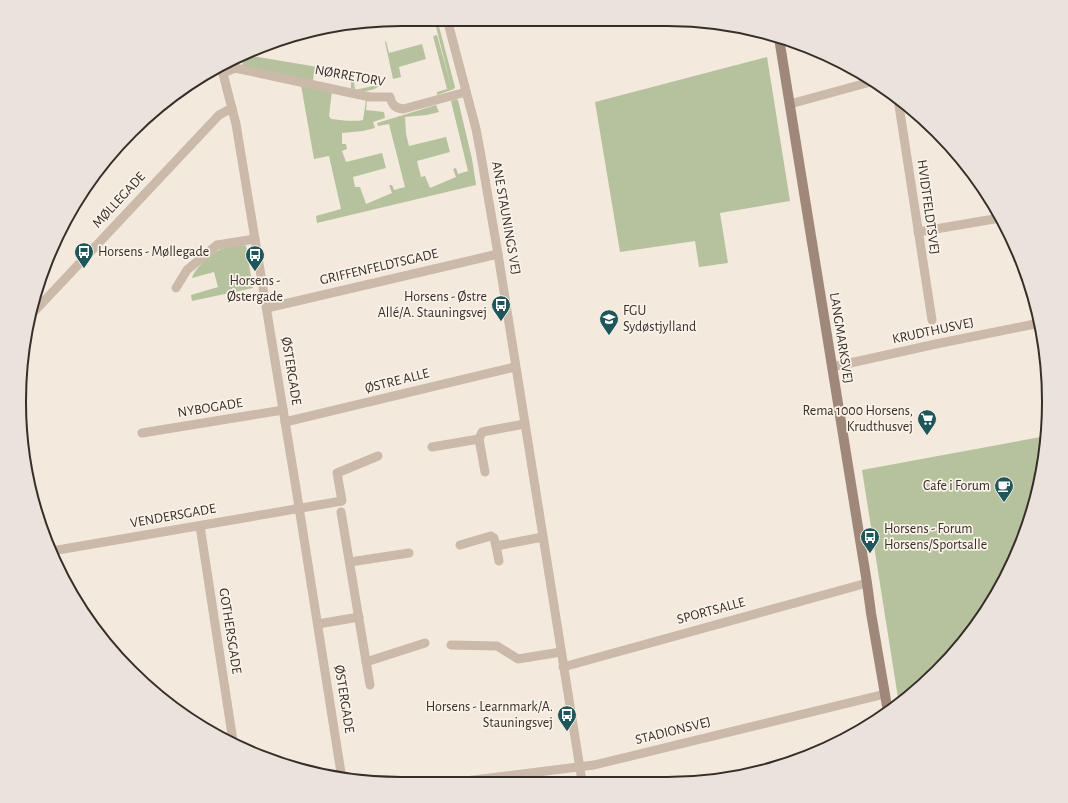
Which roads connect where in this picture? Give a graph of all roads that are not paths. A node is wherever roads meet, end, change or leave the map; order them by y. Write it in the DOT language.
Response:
graph roads {
  1 [pos="449,26"];
  2 [pos="780,44"];
  3 [pos="227,69"];
  4 [pos="222,72"];
  5 [pos="866,83"];
  6 [pos="466,92"];
  7 [pos="790,104"];
  8 [pos="899,107"];
  9 [pos="232,108"];
  10 [pos="995,219"];
  11 [pos="918,232"];
  12 [pos="255,239"];
  13 [pos="498,254"];
  14 [pos="176,288"];
  15 [pos="38,307"];
  16 [pos="266,308"];
  17 [pos="932,320"];
  18 [pos="1034,324"];
  19 [pos="515,367"];
  20 [pos="832,368"];
  21 [pos="283,410"];
  22 [pos="285,422"];
  23 [pos="524,424"];
  24 [pos="142,433"];
  25 [pos="479,439"];
  26 [pos="432,447"];
  27 [pos="378,456"];
  28 [pos="485,472"];
  29 [pos="299,509"];
  30 [pos="341,512"];
  31 [pos="200,526"];
  32 [pos="543,537"];
  33 [pos="460,545"];
  34 [pos="496,546"];
  35 [pos="57,550"];
  36 [pos="409,553"];
  37 [pos="499,561"];
  38 [pos="350,562"];
  39 [pos="867,583"];
  40 [pos="359,617"];
  41 [pos="318,624"];
  42 [pos="425,643"];
  43 [pos="451,645"];
  44 [pos="561,652"];
  45 [pos="366,662"];
  46 [pos="563,666"];
  47 [pos="370,685"];
  48 [pos="885,694"];
  49 [pos="887,705"];
  50 [pos="232,737"];
  51 [pos="580,766"];
  52 [pos="341,772"];
  53 [pos="496,777"];
  54 [pos="581,777"];
  1 -- 6 [label="street, ANE STAUNINGS VEJ"];
  2 -- 7 [label="main road, LANGMARKSVEJ"];
  3 -- 6 [label="street, NØRRETORV"];
  4 -- 9 [label="street, NØRRETORV"];
  5 -- 7 [label="street"];
  6 -- 13 [label="street, ANE STAUNINGS VEJ"];
  7 -- 20 [label="main road, LANGMARKSVEJ"];
  8 -- 11 [label="street, HVIDTFELDTSVEJ"];
  9 -- 12 [label="street, ØSTERGADE"];
  9 -- 15 [label="street, MØLLEGADE"];
  10 -- 11 [label="street"];
  11 -- 17 [label="street, HVIDTFELDTSVEJ"];
  12 -- 14 [label="street"];
  12 -- 16 [label="street, ØSTERGADE"];
  13 -- 16 [label="street, GRIFFENFELDTSGADE"];
  13 -- 19 [label="street, ANE STAUNINGS VEJ"];
  16 -- 21 [label="street, ØSTERGADE"];
  18 -- 20 [label="street, KRUDTHUSVEJ"];
  19 -- 22 [label="street, ØSTRE ALLE"];
  19 -- 23 [label="street, ANE STAUNINGS VEJ"];
  20 -- 39 [label="main road, LANGMARKSVEJ"];
  21 -- 22 [label="street, ØSTERGADE"];
  21 -- 24 [label="street, NYBOGADE"];
  22 -- 29 [label="street, ØSTERGADE"];
  23 -- 25 [label="street"];
  23 -- 32 [label="street, ANE STAUNINGS VEJ"];
  25 -- 26 [label="street"];
  25 -- 28 [label="street"];
  27 -- 29 [label="street"];
  29 -- 31 [label="street, VENDERSGADE"];
  29 -- 41 [label="street, ØSTERGADE"];
  30 -- 38 [label="street, ØSTERGADE"];
  31 -- 35 [label="street, VENDERSGADE"];
  31 -- 50 [label="street, GOTHERSGADE"];
  32 -- 34 [label="street"];
  32 -- 44 [label="street, ANE STAUNINGS VEJ"];
  33 -- 34 [label="street"];
  34 -- 37 [label="street"];
  36 -- 38 [label="street"];
  38 -- 40 [label="street, ØSTERGADE"];
  39 -- 46 [label="street, SPORTSALLE"];
  39 -- 48 [label="main road, LANGMARKSVEJ"];
  40 -- 41 [label="street"];
  40 -- 45 [label="street, ØSTERGADE"];
  41 -- 52 [label="street, ØSTERGADE"];
  42 -- 45 [label="street, ØSTERGADE"];
  43 -- 44 [label="street"];
  44 -- 46 [label="street, ANE STAUNINGS VEJ"];
  45 -- 47 [label="street, ØSTERGADE"];
  46 -- 51 [label="street, ANE STAUNINGS VEJ"];
  48 -- 49 [label="main road, LANGMARKSVEJ"];
  48 -- 51 [label="street, STADIONSVEJ"];
  51 -- 53 [label="street, STADIONSVEJ"];
  51 -- 54 [label="street, ANE STAUNINGS VEJ"];
}
